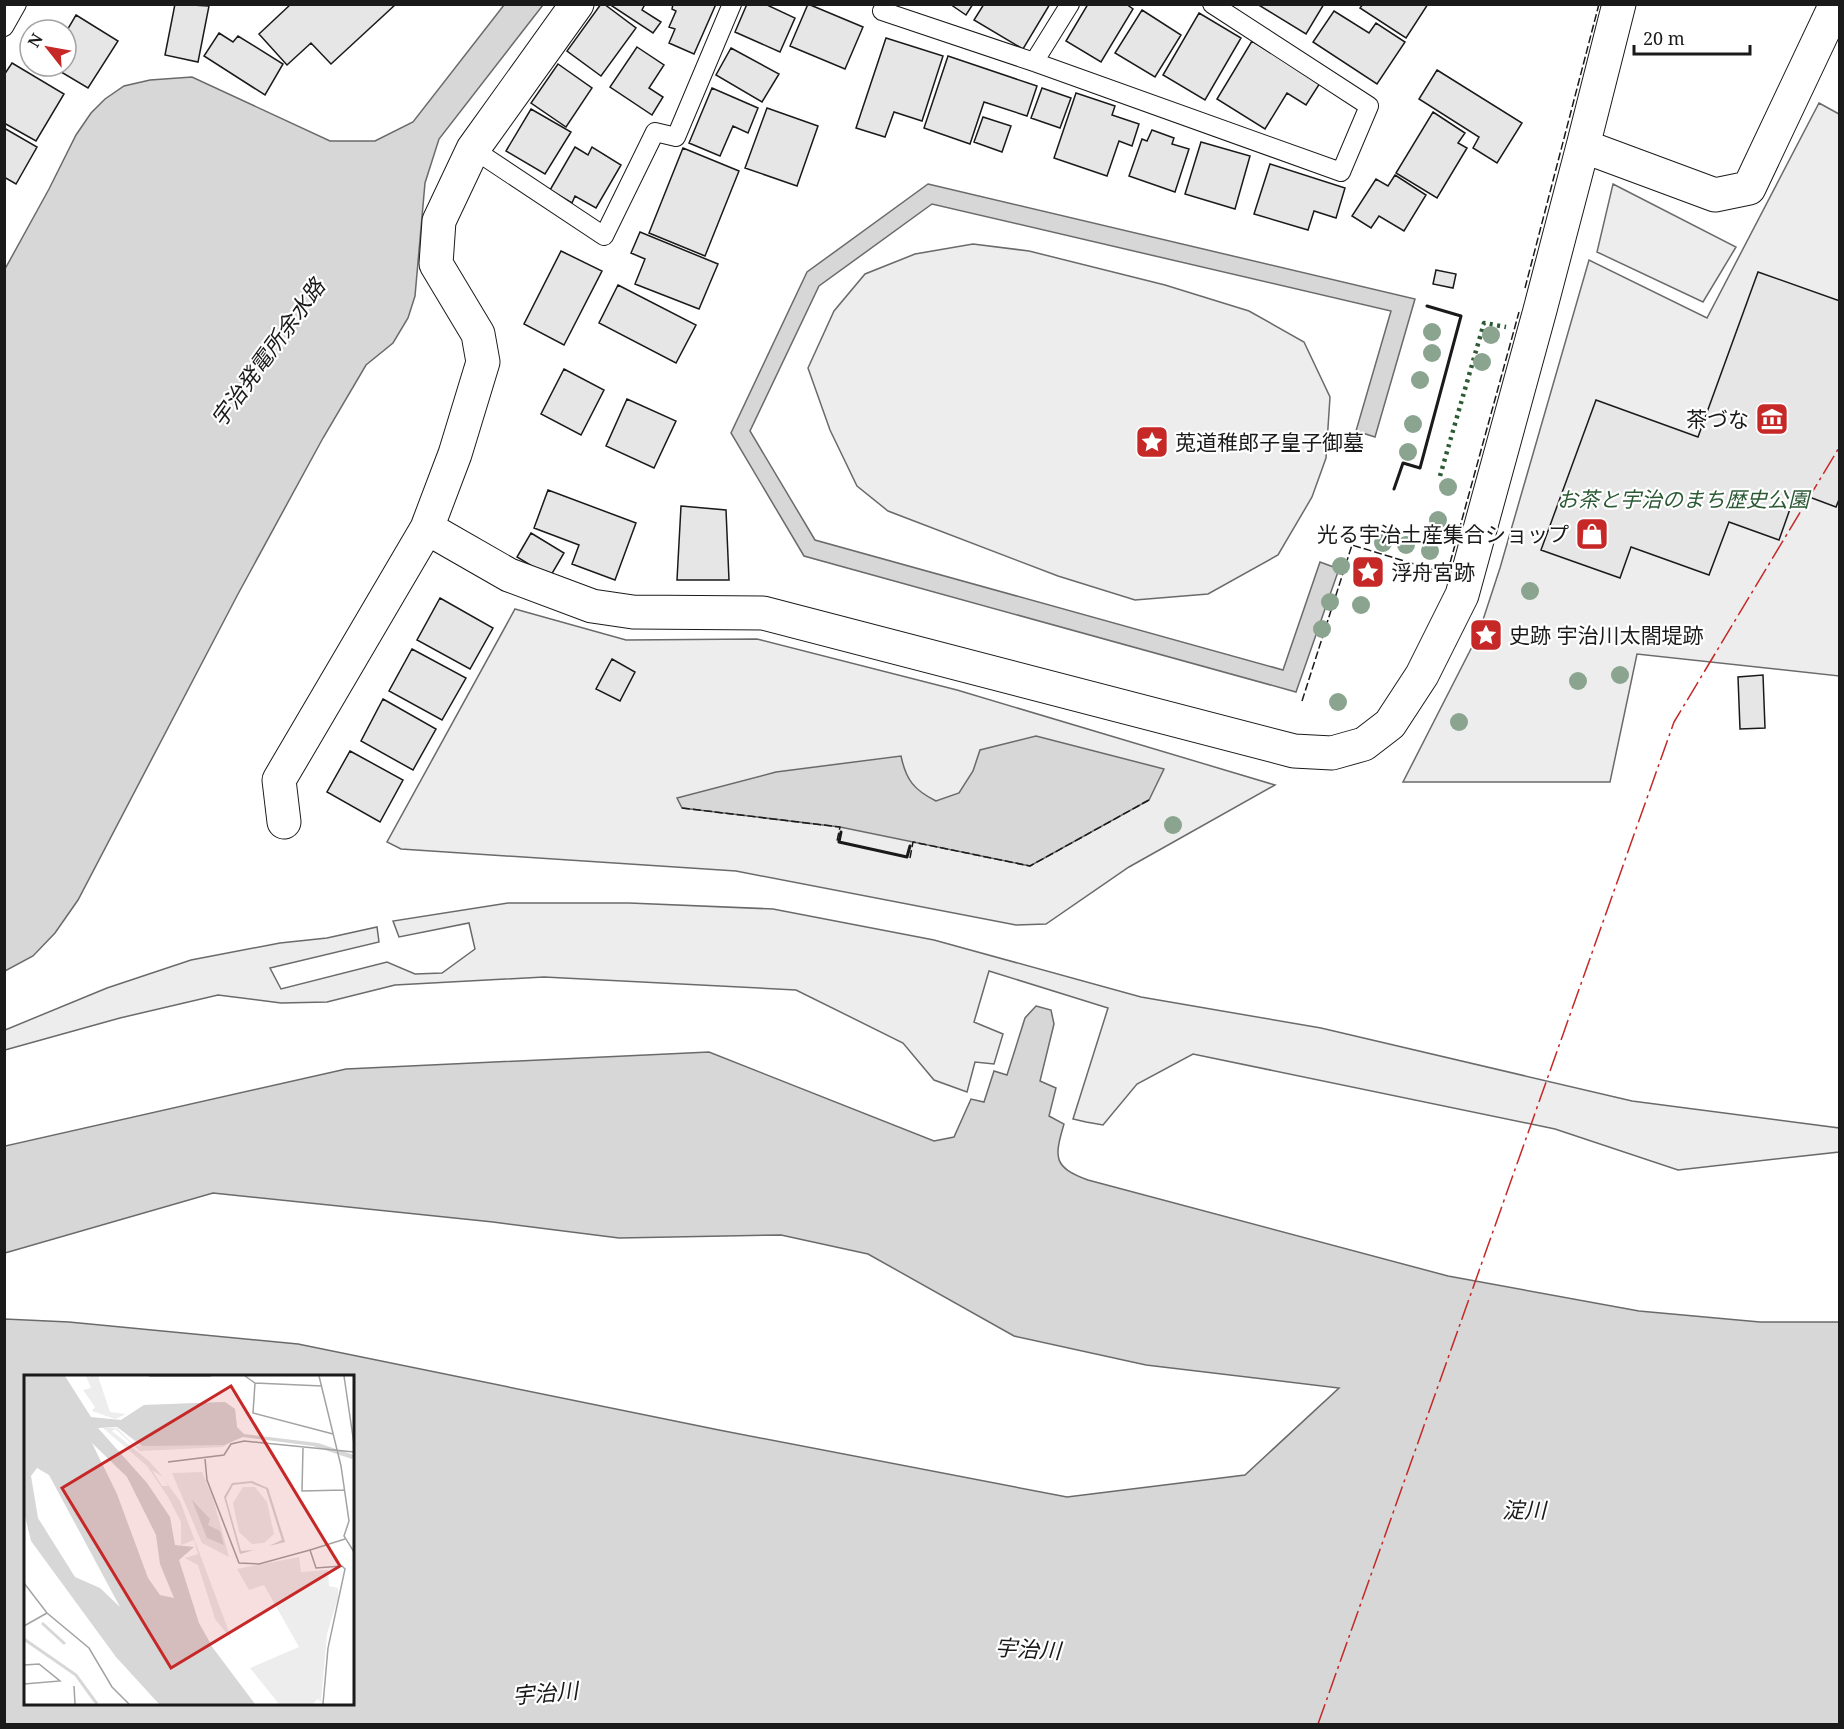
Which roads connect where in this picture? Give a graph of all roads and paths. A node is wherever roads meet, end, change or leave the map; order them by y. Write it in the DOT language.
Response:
graph roads {
  1 [pos="17,4"];
  2 [pos="577,4"];
  3 [pos="732,4"];
  4 [pos="886,4"];
  5 [pos="1070,4"];
  6 [pos="1212,4"];
  7 [pos="1619,4"];
  8 [pos="1836,4"];
  9 [pos="4,27"];
  10 [pos="1034,62"];
  11 [pos="1583,146"];
  12 [pos="473,149"];
  13 [pos="427,528"];
  14 [pos="284,822"];
  1 -- 9 [label="lane"];
  2 -- 12 [label="street"];
  3 -- 12 [label="lane"];
  4 -- 10 [label="lane"];
  5 -- 10 [label="lane"];
  6 -- 10 [label="lane"];
  7 -- 11 [label="street"];
  8 -- 11 [label="street"];
  11 -- 13 [label="street"];
  12 -- 13 [label="street"];
  13 -- 14 [label="street"];
}
